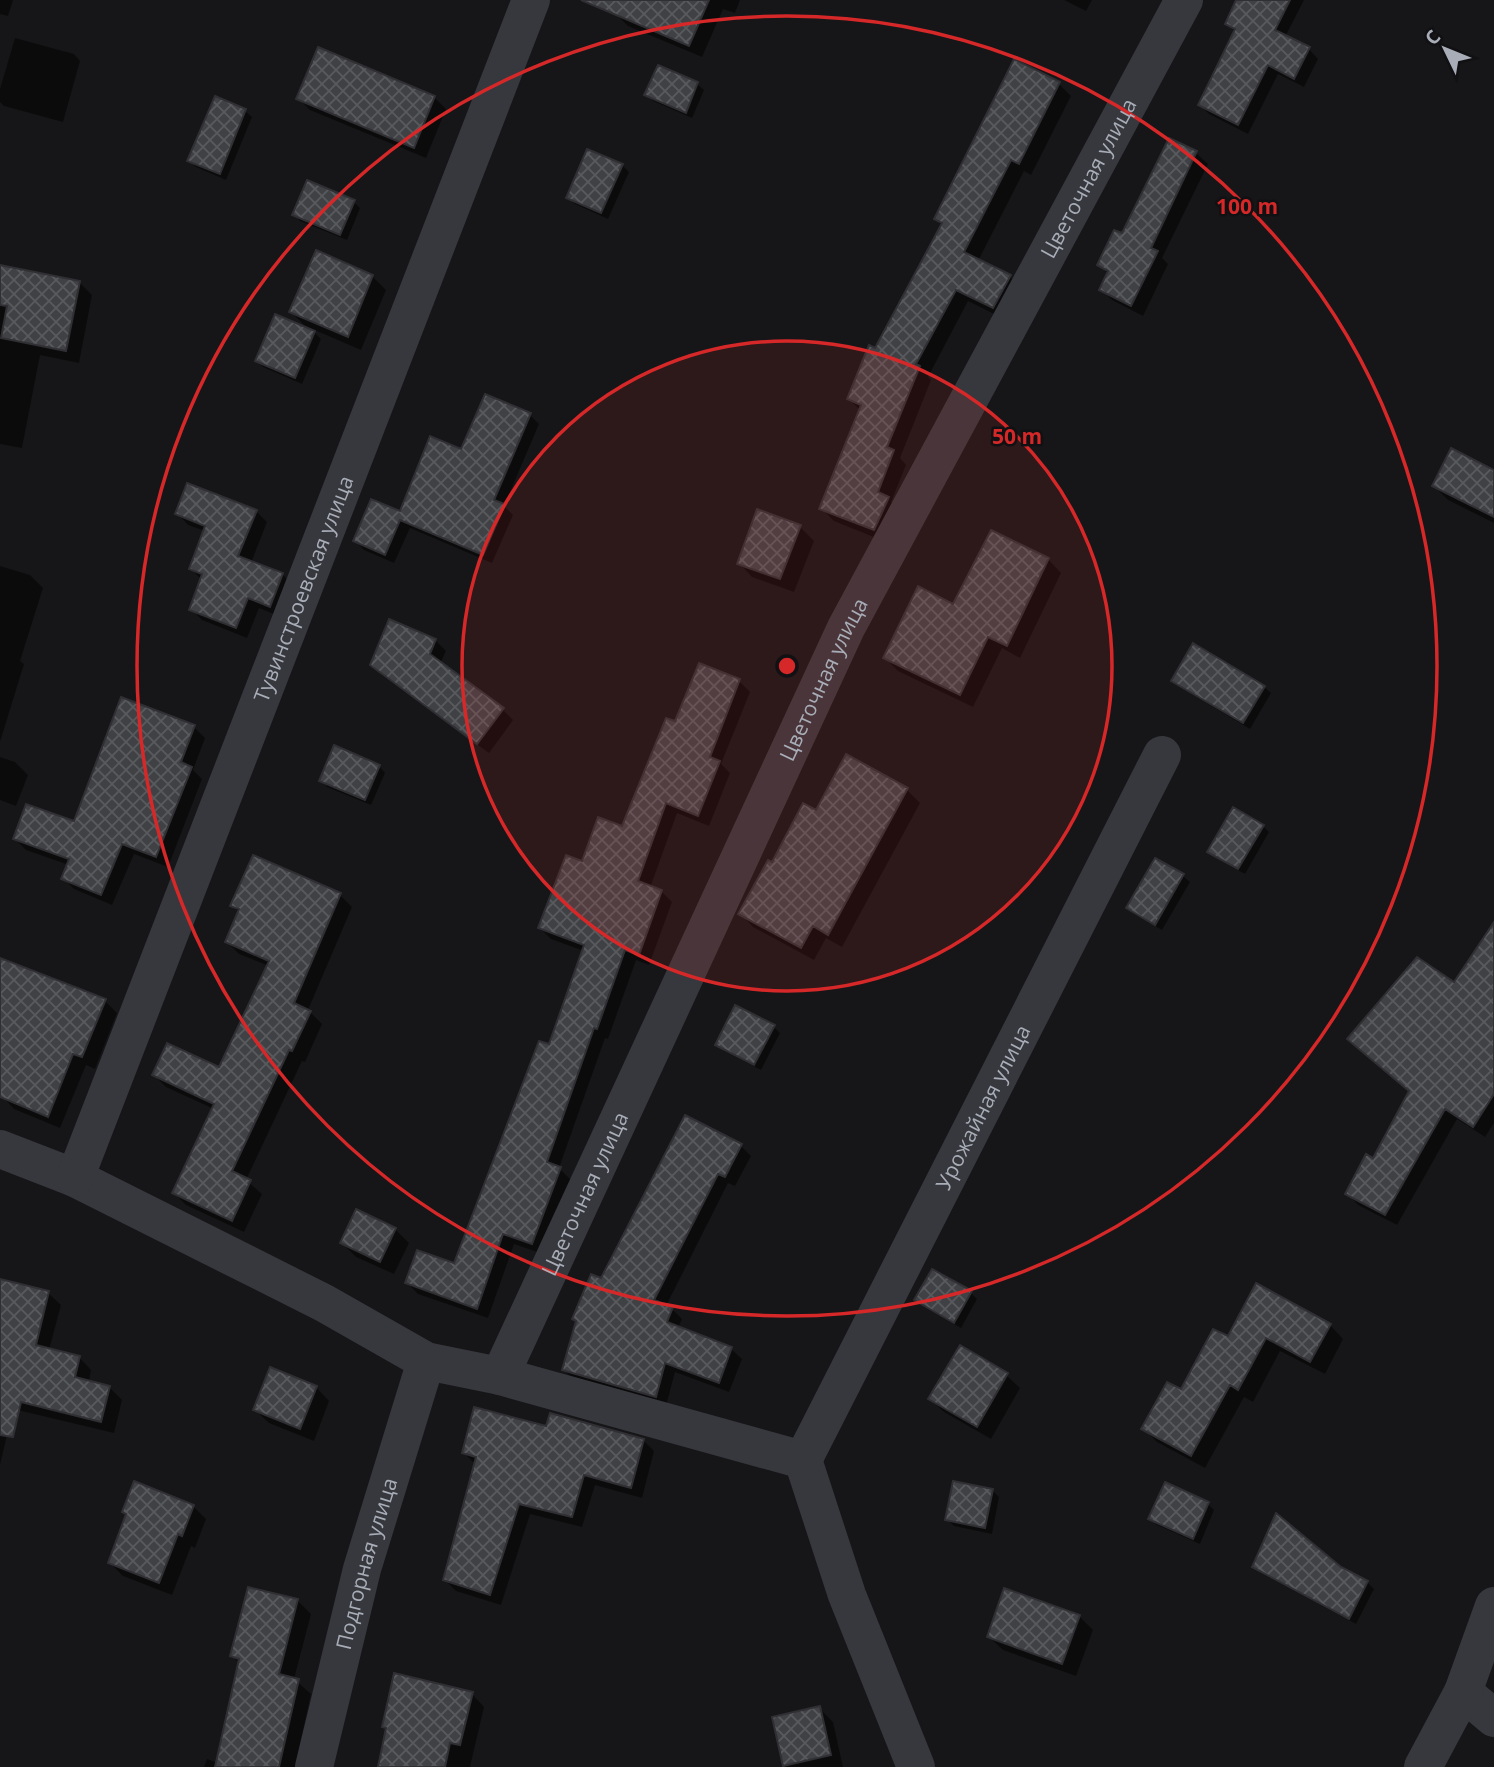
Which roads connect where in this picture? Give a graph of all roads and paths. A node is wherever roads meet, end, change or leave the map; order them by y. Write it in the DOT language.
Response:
graph roads {
  1 [pos="531,0"];
  2 [pos="1185,0"];
  3 [pos="1162,755"];
  4 [pos="0,1149"];
  5 [pos="75,1178"];
  6 [pos="426,1361"];
  7 [pos="500,1376"];
  8 [pos="803,1460"];
  9 [pos="1494,1606"];
  10 [pos="1463,1692"];
  11 [pos="1494,1718"];
  12 [pos="314,1767"];
  13 [pos="916,1767"];
  14 [pos="1423,1767"];
  1 -- 5 [label="street, Тувинстроевская улица"];
  2 -- 7 [label="street, Цветочная улица"];
  3 -- 8 [label="street, Урожайная улица"];
  4 -- 5 [label="street"];
  5 -- 6 [label="street"];
  6 -- 7 [label="street"];
  6 -- 12 [label="street, Подгорная улица"];
  7 -- 8 [label="street"];
  8 -- 13 [label="street"];
  9 -- 10 [label="street"];
  10 -- 11 [label="street"];
  10 -- 14 [label="street"];
}
